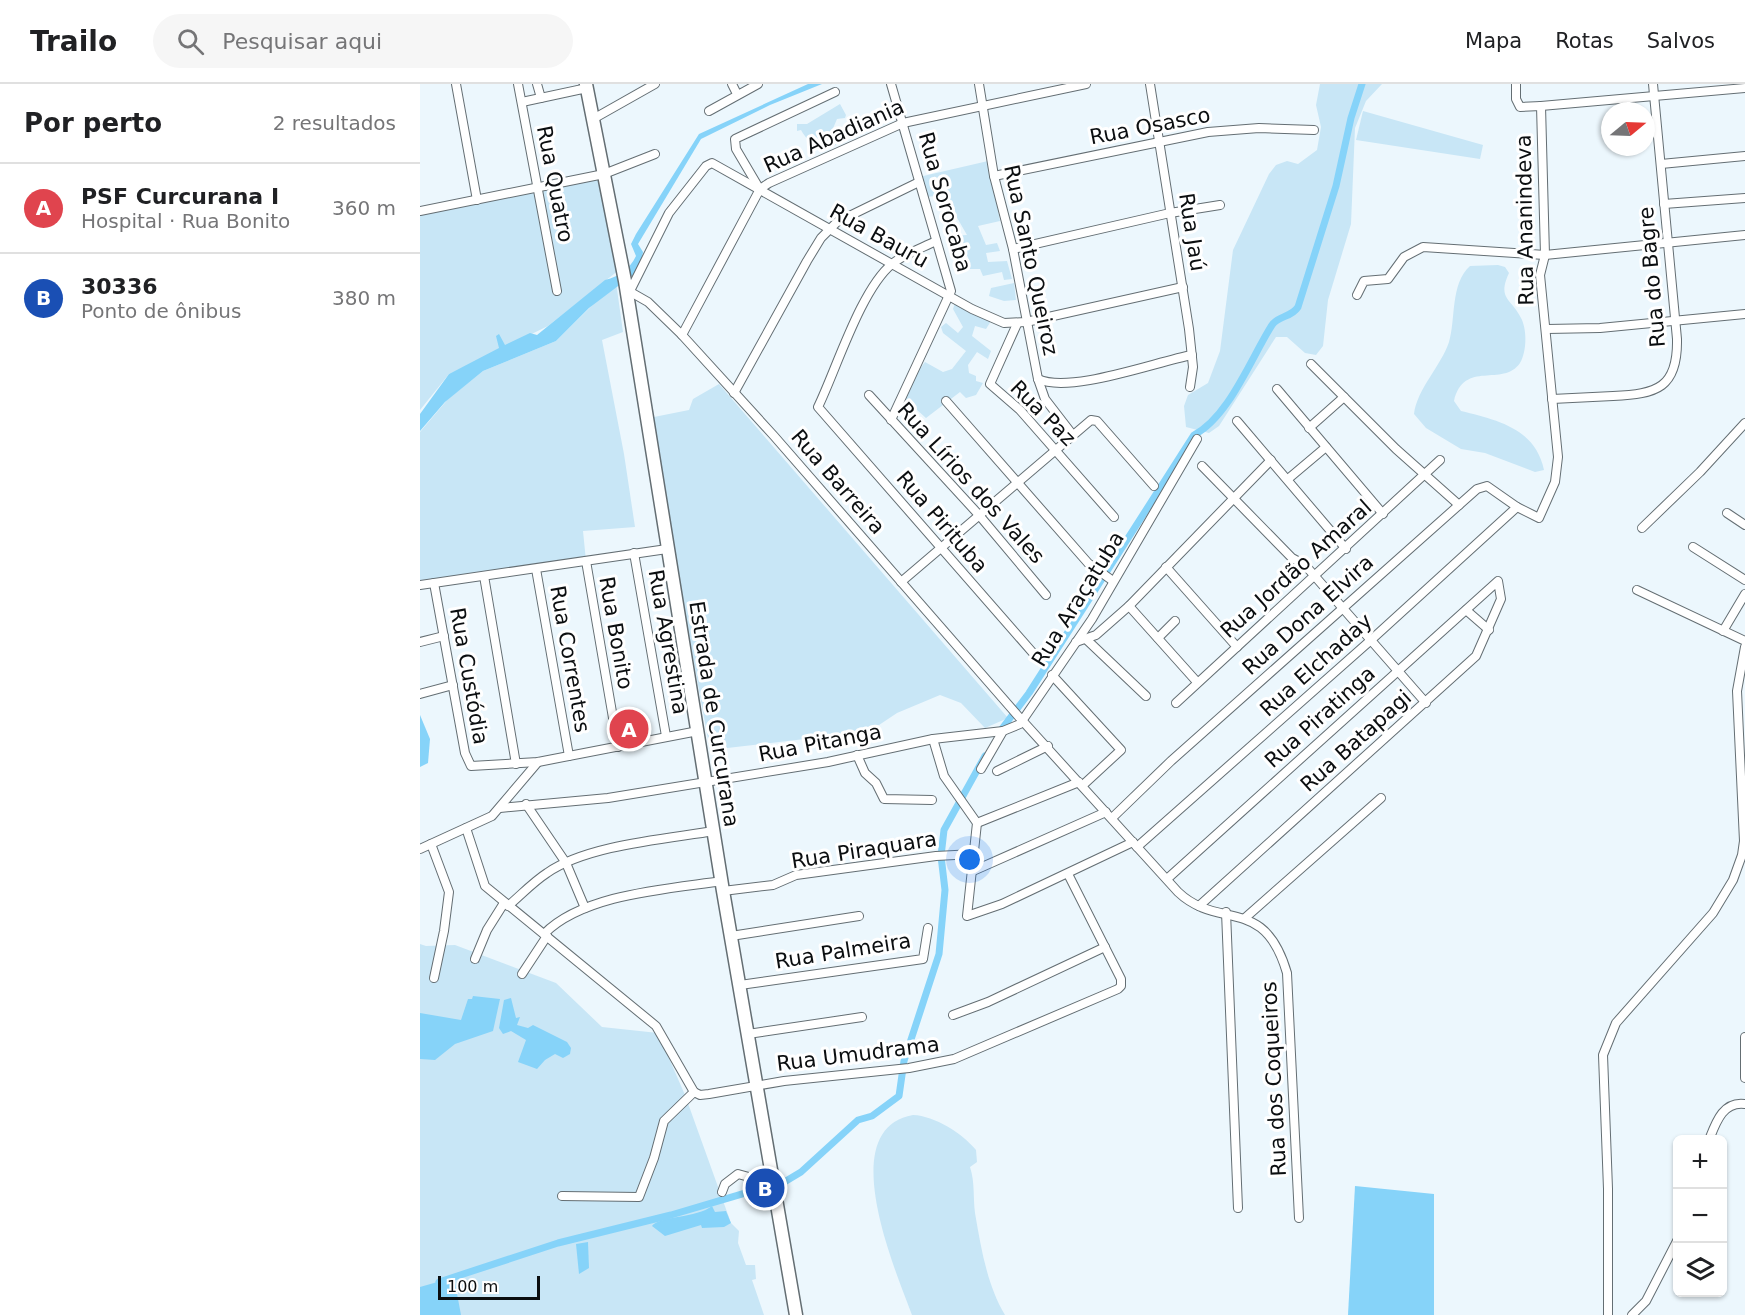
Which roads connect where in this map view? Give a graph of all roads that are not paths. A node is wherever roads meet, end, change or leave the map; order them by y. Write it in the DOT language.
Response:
graph roads {
  1 [pos="456,84"];
  2 [pos="518,84"];
  3 [pos="537,84"];
  4 [pos="655,84"];
  5 [pos="732,84"];
  6 [pos="758,84"];
  7 [pos="891,84"];
  8 [pos="979,84"];
  9 [pos="1086,84"];
  10 [pos="1150,84"];
  11 [pos="1516,84"];
  12 [pos="1653,84"];
  13 [pos="587,86"];
  14 [pos="1745,88"];
  15 [pos="836,92"];
  16 [pos="736,94"];
  17 [pos="1654,96"];
  18 [pos="542,98"];
  19 [pos="522,102"];
  20 [pos="982,104"];
  21 [pos="1541,106"];
  22 [pos="709,111"];
  23 [pos="593,119"];
  24 [pos="903,123"];
  25 [pos="1314,130"];
  26 [pos="1160,142"];
  27 [pos="655,154"];
  28 [pos="1745,156"];
  29 [pos="1661,164"];
  30 [pos="604,174"];
  31 [pos="994,176"];
  32 [pos="919,182"];
  33 [pos="538,188"];
  34 [pos="760,189"];
  35 [pos="1745,198"];
  36 [pos="477,200"];
  37 [pos="1664,204"];
  38 [pos="1220,205"];
  39 [pos="420,211"];
  40 [pos="1170,213"];
  41 [pos="829,229"];
  42 [pos="1745,235"];
  43 [pos="936,241"];
  44 [pos="1666,243"];
  45 [pos="1013,249"];
  46 [pos="1545,255"];
  47 [pos="893,263"];
  48 [pos="627,287"];
  49 [pos="1183,287"];
  50 [pos="557,291"];
  51 [pos="1357,295"];
  52 [pos="949,297"];
  53 [pos="1745,314"];
  54 [pos="1676,321"];
  55 [pos="1022,323"];
  56 [pos="1547,329"];
  57 [pos="682,335"];
  58 [pos="1192,355"];
  59 [pos="1311,364"];
  60 [pos="1038,379"];
  61 [pos="1190,387"];
  62 [pos="1277,389"];
  63 [pos="734,393"];
  64 [pos="869,394"];
  65 [pos="1344,397"];
  66 [pos="1552,399"];
  67 [pos="945,401"];
  68 [pos="891,420"];
  69 [pos="1237,421"];
  70 [pos="1745,423"];
  71 [pos="1309,428"];
  72 [pos="1072,434"];
  73 [pos="1197,439"];
  74 [pos="1326,447"];
  75 [pos="1055,448"];
  76 [pos="1271,460"];
  77 [pos="1440,460"];
  78 [pos="1202,466"];
  79 [pos="1425,474"];
  80 [pos="1288,479"];
  81 [pos="1016,483"];
  82 [pos="1154,486"];
  83 [pos="1234,498"];
  84 [pos="1459,505"];
  85 [pos="1517,507"];
  86 [pos="1727,513"];
  87 [pos="1383,514"];
  88 [pos="979,515"];
  89 [pos="1114,517"];
  90 [pos="1539,518"];
  91 [pos="1745,525"];
  92 [pos="1642,528"];
  93 [pos="1693,546"];
  94 [pos="667,549"];
  95 [pos="942,549"];
  96 [pos="1346,549"];
  97 [pos="634,553"];
  98 [pos="586,561"];
  99 [pos="1166,567"];
  100 [pos="536,569"];
  101 [pos="484,576"];
  102 [pos="1314,578"];
  103 [pos="1745,580"];
  104 [pos="1113,581"];
  105 [pos="1498,581"];
  106 [pos="901,582"];
  107 [pos="434,583"];
  108 [pos="420,585"];
  109 [pos="1637,590"];
  110 [pos="1745,594"];
  111 [pos="1046,595"];
  112 [pos="1129,606"];
  113 [pos="1342,609"];
  114 [pos="1466,610"];
  115 [pos="1175,621"];
  116 [pos="1489,630"];
  117 [pos="1723,631"];
  118 [pos="444,636"];
  119 [pos="1158,638"];
  120 [pos="1087,640"];
  121 [pos="1371,640"];
  122 [pos="1745,641"];
  123 [pos="420,642"];
  124 [pos="1075,643"];
  125 [pos="1237,647"];
  126 [pos="1745,647"];
  127 [pos="1040,661"];
  128 [pos="1399,671"];
  129 [pos="1052,675"];
  130 [pos="1197,682"];
  131 [pos="453,685"];
  132 [pos="420,694"];
  133 [pos="1146,696"];
  134 [pos="1176,703"];
  135 [pos="1426,703"];
  136 [pos="1020,718"];
  137 [pos="698,731"];
  138 [pos="1003,731"];
  139 [pos="666,736"];
  140 [pos="933,739"];
  141 [pos="1048,746"];
  142 [pos="618,747"];
  143 [pos="857,755"];
  144 [pos="569,756"];
  145 [pos="538,762"];
  146 [pos="516,764"];
  147 [pos="981,769"];
  148 [pos="997,771"];
  149 [pos="706,782"];
  150 [pos="1081,783"];
  151 [pos="1381,798"];
  152 [pos="932,800"];
  153 [pos="526,804"];
  154 [pos="500,808"];
  155 [pos="1106,812"];
  156 [pos="1112,818"];
  157 [pos="977,823"];
  158 [pos="466,828"];
  159 [pos="714,831"];
  160 [pos="432,844"];
  161 [pos="1135,845"];
  162 [pos="420,849"];
  163 [pos="975,854"];
  164 [pos="566,863"];
  165 [pos="973,871"];
  166 [pos="1068,874"];
  167 [pos="1167,879"];
  168 [pos="722,886"];
  169 [pos="506,904"];
  170 [pos="1198,906"];
  171 [pos="585,908"];
  172 [pos="1226,912"];
  173 [pos="859,916"];
  174 [pos="1245,918"];
  175 [pos="928,928"];
  176 [pos="545,935"];
  177 [pos="731,936"];
  178 [pos="1105,947"];
  179 [pos="475,959"];
  180 [pos="522,974"];
  181 [pos="434,978"];
  182 [pos="740,985"];
  183 [pos="953,1015"];
  184 [pos="862,1017"];
  185 [pos="748,1034"];
  186 [pos="1745,1038"];
  187 [pos="1745,1078"];
  188 [pos="758,1085"];
  189 [pos="694,1092"];
  190 [pos="1745,1104"];
  191 [pos="1712,1135"];
  192 [pos="772,1176"];
  193 [pos="722,1192"];
  194 [pos="562,1197"];
  195 [pos="1238,1208"];
  196 [pos="1299,1218"];
  197 [pos="1675,1243"];
  198 [pos="794,1315"];
  199 [pos="1608,1315"];
  200 [pos="1632,1315"];
  1 -- 36 [label="street"];
  2 -- 19 [label="street, Rua Quatro"];
  3 -- 18 [label="street"];
  4 -- 23 [label="street"];
  5 -- 16 [label="street"];
  6 -- 16 [label="street"];
  7 -- 24 [label="street, Rua Sorocaba"];
  8 -- 20 [label="street, Rua Santo Queiroz"];
  9 -- 20 [label="street, Rua Abadiania"];
  10 -- 26 [label="street, Rua Jaú"];
  11 -- 21 [label="street, Rua Ananindeva"];
  12 -- 17 [label="street, Rua do Bagre"];
  13 -- 18 [label="street"];
  13 -- 23 [label="main road, Estrada de Curcurana"];
  14 -- 17 [label="street"];
  15 -- 34 [label="street"];
  16 -- 22 [label="street"];
  17 -- 21 [label="street"];
  17 -- 29 [label="street, Rua do Bagre"];
  18 -- 19 [label="street"];
  19 -- 33 [label="street, Rua Quatro"];
  20 -- 24 [label="street, Rua Abadiania"];
  20 -- 31 [label="street, Rua Santo Queiroz"];
  21 -- 46 [label="street, Rua Ananindeva"];
  23 -- 30 [label="main road, Estrada de Curcurana"];
  24 -- 32 [label="street, Rua Sorocaba"];
  24 -- 34 [label="street, Rua Abadiania"];
  25 -- 26 [label="street, Rua Osasco"];
  26 -- 31 [label="street, Rua Osasco"];
  26 -- 40 [label="street, Rua Jaú"];
  27 -- 30 [label="street"];
  28 -- 29 [label="street"];
  29 -- 37 [label="street, Rua do Bagre"];
  30 -- 33 [label="street"];
  30 -- 48 [label="main road, Estrada de Curcurana"];
  31 -- 45 [label="street, Rua Santo Queiroz"];
  32 -- 41 [label="street"];
  32 -- 43 [label="street, Rua Sorocaba"];
  33 -- 36 [label="street"];
  33 -- 50 [label="street, Rua Quatro"];
  34 -- 41 [label="street, Rua Bauru"];
  34 -- 48 [label="street, Rua Bauru"];
  34 -- 57 [label="street, Rua Abadiania"];
  35 -- 37 [label="street"];
  36 -- 39 [label="street"];
  37 -- 44 [label="street, Rua do Bagre"];
  38 -- 40 [label="street"];
  40 -- 45 [label="street"];
  40 -- 49 [label="street, Rua Jaú"];
  41 -- 47 [label="street, Rua Bauru"];
  41 -- 63 [label="street"];
  42 -- 44 [label="street"];
  43 -- 47 [label="street"];
  43 -- 52 [label="street, Rua Sorocaba"];
  44 -- 46 [label="street"];
  44 -- 54 [label="street, Rua do Bagre"];
  45 -- 55 [label="street, Rua Santo Queiroz"];
  46 -- 51 [label="street"];
  46 -- 56 [label="street, Rua Ananindeva"];
  47 -- 52 [label="street, Rua Bauru"];
  47 -- 95 [label="street, Rua Pirituba"];
  48 -- 57 [label="street, Rua Barreira"];
  48 -- 94 [label="main road, Estrada de Curcurana"];
  49 -- 55 [label="street, Rua Bauru"];
  49 -- 58 [label="street, Rua Jaú"];
  52 -- 55 [label="street, Rua Bauru"];
  52 -- 68 [label="street"];
  53 -- 54 [label="street"];
  54 -- 56 [label="street"];
  54 -- 66 [label="street, Rua do Bagre"];
  55 -- 60 [label="street, Rua Santo Queiroz"];
  55 -- 75 [label="street, Rua Paz"];
  56 -- 66 [label="street, Rua Ananindeva"];
  57 -- 63 [label="street, Rua Barreira"];
  58 -- 60 [label="street"];
  58 -- 61 [label="street, Rua Jaú"];
  59 -- 65 [label="street"];
  60 -- 72 [label="street, Rua Santo Queiroz"];
  62 -- 71 [label="street"];
  63 -- 106 [label="street, Rua Barreira"];
  64 -- 68 [label="street, Rua Lírios dos Vales"];
  65 -- 71 [label="street"];
  65 -- 79 [label="street"];
  66 -- 90 [label="street, Rua Ananindeva"];
  67 -- 81 [label="street"];
  68 -- 88 [label="street, Rua Lírios dos Vales"];
  69 -- 76 [label="street"];
  70 -- 92 [label="street"];
  71 -- 74 [label="street"];
  72 -- 75 [label="street"];
  72 -- 82 [label="street"];
  73 -- 104 [label="street, Rua Araçatuba"];
  74 -- 80 [label="street"];
  74 -- 87 [label="street"];
  75 -- 81 [label="street"];
  75 -- 89 [label="street, Rua Paz"];
  76 -- 80 [label="street"];
  76 -- 83 [label="street"];
  77 -- 79 [label="street, Rua Jordão Amaral"];
  78 -- 83 [label="street"];
  79 -- 84 [label="street"];
  79 -- 87 [label="street, Rua Jordão Amaral"];
  80 -- 96 [label="street"];
  81 -- 88 [label="street"];
  81 -- 104 [label="street"];
  83 -- 99 [label="street"];
  83 -- 102 [label="street"];
  84 -- 85 [label="street, Rua Dona Elvira"];
  84 -- 113 [label="street, Rua Dona Elvira"];
  85 -- 90 [label="street, Rua Dona Elvira"];
  85 -- 121 [label="street, Rua Elchaday"];
  86 -- 91 [label="street"];
  87 -- 96 [label="street, Rua Jordão Amaral"];
  88 -- 95 [label="street"];
  88 -- 111 [label="street, Rua Lírios dos Vales"];
  93 -- 103 [label="street"];
  94 -- 97 [label="street"];
  94 -- 137 [label="main road, Estrada de Curcurana"];
  95 -- 106 [label="street"];
  95 -- 127 [label="street, Rua Pirituba"];
  96 -- 102 [label="street, Rua Jordão Amaral"];
  97 -- 98 [label="street"];
  97 -- 139 [label="street, Rua Agrestina"];
  98 -- 100 [label="street"];
  98 -- 142 [label="street, Rua Bonito"];
  99 -- 112 [label="street"];
  99 -- 125 [label="street"];
  100 -- 101 [label="street"];
  100 -- 144 [label="street, Rua Correntes"];
  101 -- 107 [label="street"];
  101 -- 146 [label="street"];
  102 -- 113 [label="street"];
  102 -- 125 [label="street, Rua Jordão Amaral"];
  104 -- 124 [label="street, Rua Araçatuba"];
  105 -- 114 [label="street, Rua Piratinga"];
  105 -- 116 [label="street, Rua Batapagi"];
  106 -- 136 [label="street, Rua Barreira"];
  107 -- 108 [label="street"];
  107 -- 118 [label="street, Rua Custódia"];
  109 -- 117 [label="street"];
  110 -- 117 [label="street"];
  112 -- 119 [label="street"];
  112 -- 120 [label="street"];
  113 -- 121 [label="street"];
  113 -- 156 [label="street, Rua Dona Elvira"];
  114 -- 116 [label="street"];
  114 -- 128 [label="street, Rua Piratinga"];
  115 -- 119 [label="street"];
  116 -- 135 [label="street, Rua Batapagi"];
  117 -- 122 [label="street"];
  118 -- 123 [label="street"];
  118 -- 131 [label="street, Rua Custódia"];
  119 -- 130 [label="street"];
  120 -- 124 [label="street"];
  120 -- 133 [label="street"];
  121 -- 128 [label="street"];
  121 -- 161 [label="street, Rua Elchaday"];
  124 -- 129 [label="street, Rua Araçatuba"];
  125 -- 130 [label="street, Rua Jordão Amaral"];
  126 -- 199 [label="street"];
  128 -- 135 [label="street"];
  128 -- 167 [label="street, Rua Piratinga"];
  129 -- 136 [label="street, Rua Araçatuba"];
  129 -- 150 [label="street"];
  130 -- 134 [label="street, Rua Jordão Amaral"];
  131 -- 132 [label="street"];
  131 -- 146 [label="street, Rua Custódia"];
  135 -- 170 [label="street, Rua Batapagi"];
  136 -- 138 [label="street, Rua Araçatuba"];
  136 -- 141 [label="street"];
  137 -- 139 [label="street"];
  137 -- 149 [label="main road, Estrada de Curcurana"];
  138 -- 140 [label="street, Rua Pitanga"];
  138 -- 147 [label="street, Rua Araçatuba"];
  139 -- 142 [label="street"];
  140 -- 143 [label="street, Rua Pitanga"];
  140 -- 157 [label="street"];
  141 -- 148 [label="street"];
  141 -- 150 [label="street"];
  142 -- 144 [label="street"];
  143 -- 149 [label="street, Rua Pitanga"];
  143 -- 152 [label="street, Rua Piraquara"];
  144 -- 145 [label="street"];
  145 -- 146 [label="street"];
  145 -- 154 [label="street"];
  149 -- 153 [label="street, Rua Pitanga"];
  149 -- 159 [label="main road, Estrada de Curcurana"];
  150 -- 155 [label="street"];
  150 -- 157 [label="street"];
  151 -- 174 [label="street"];
  153 -- 154 [label="street, Rua Pitanga"];
  153 -- 164 [label="street"];
  154 -- 158 [label="street"];
  155 -- 156 [label="street"];
  155 -- 165 [label="street"];
  156 -- 161 [label="street"];
  157 -- 163 [label="street"];
  158 -- 160 [label="street"];
  158 -- 169 [label="street"];
  159 -- 164 [label="street"];
  159 -- 168 [label="main road, Estrada de Curcurana"];
  160 -- 162 [label="street"];
  160 -- 181 [label="street"];
  161 -- 166 [label="street, Rua Elchaday"];
  161 -- 167 [label="street"];
  163 -- 165 [label="street"];
  163 -- 168 [label="street, Rua Piraquara"];
  164 -- 169 [label="street"];
  164 -- 171 [label="street"];
  165 -- 166 [label="street, Rua Elchaday"];
  166 -- 178 [label="street"];
  167 -- 170 [label="street"];
  168 -- 171 [label="street, Rua Piraquara"];
  168 -- 177 [label="main road, Estrada de Curcurana"];
  169 -- 176 [label="street"];
  169 -- 179 [label="street"];
  170 -- 172 [label="street"];
  171 -- 176 [label="street, Rua Piraquara"];
  172 -- 174 [label="street"];
  172 -- 195 [label="street, Rua dos Coqueiros"];
  173 -- 177 [label="street"];
  174 -- 196 [label="street, Rua dos Coqueiros"];
  175 -- 182 [label="street, Rua Palmeira"];
  176 -- 180 [label="street, Rua Piraquara"];
  176 -- 189 [label="street"];
  177 -- 182 [label="main road, Estrada de Curcurana"];
  178 -- 183 [label="street"];
  178 -- 188 [label="street, Rua Umudrama"];
  182 -- 185 [label="main road, Estrada de Curcurana"];
  184 -- 185 [label="street"];
  185 -- 188 [label="main road, Estrada de Curcurana"];
  186 -- 187 [label="street"];
  188 -- 189 [label="street, Rua Umudrama"];
  188 -- 192 [label="main road, Estrada de Curcurana"];
  189 -- 194 [label="street"];
  190 -- 191 [label="street"];
  192 -- 193 [label="street"];
  192 -- 198 [label="main road, Estrada de Curcurana"];
  197 -- 200 [label="street"];
}
